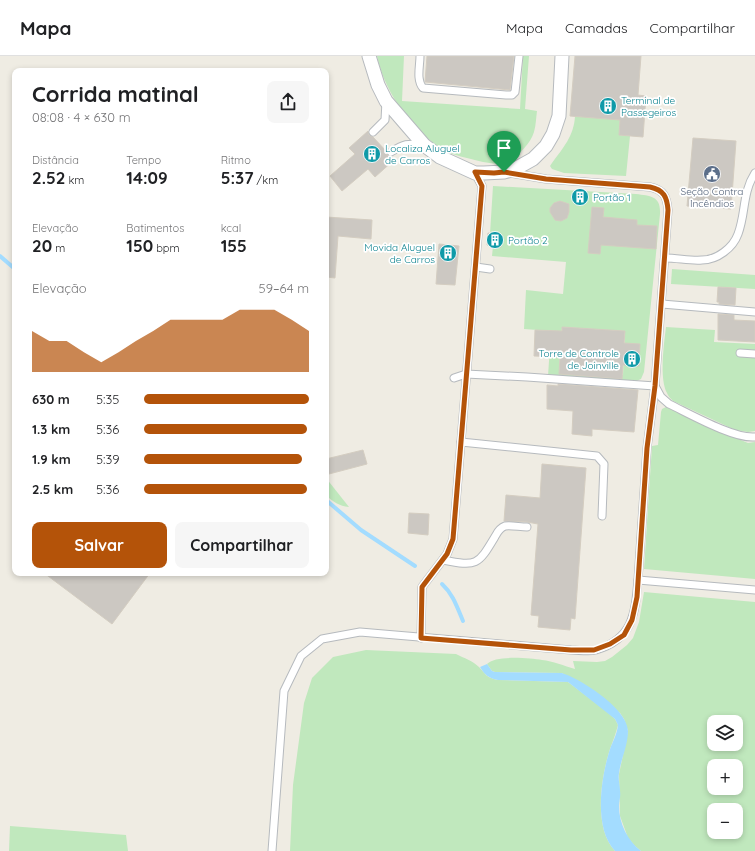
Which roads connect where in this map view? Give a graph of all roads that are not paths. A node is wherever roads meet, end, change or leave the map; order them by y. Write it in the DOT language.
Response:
graph roads {
  1 [pos="369,56"];
  2 [pos="420,56"];
  3 [pos="519,56"];
  4 [pos="562,56"];
  5 [pos="386,101"];
  6 [pos="373,132"];
  7 [pos="424,145"];
  8 [pos="390,152"];
  9 [pos="475,172"];
  10 [pos="499,172"];
  11 [pos="755,172"];
  12 [pos="482,186"];
  13 [pos="665,258"];
  14 [pos="476,267"];
  15 [pos="490,269"];
  16 [pos="662,304"];
  17 [pos="755,312"];
  18 [pos="740,353"];
  19 [pos="755,354"];
  20 [pos="466,374"];
  21 [pos="454,378"];
  22 [pos="655,386"];
  23 [pos="755,437"];
  24 [pos="461,442"];
  25 [pos="602,516"];
  26 [pos="526,527"];
  27 [pos="443,560"];
  28 [pos="638,580"];
  29 [pos="755,590"];
  30 [pos="421,638"];
  31 [pos="272,851"];
  1 -- 5 [label="street"];
  2 -- 3 [label="lane"];
  4 -- 10 [label="street"];
  5 -- 6 [label="lane"];
  5 -- 7 [label="street"];
  7 -- 8 [label="lane"];
  7 -- 9 [label="street"];
  9 -- 10 [label="street"];
  9 -- 12 [label="lane"];
  10 -- 12 [label="lane"];
  10 -- 13 [label="lane"];
  11 -- 13 [label="lane"];
  12 -- 14 [label="lane"];
  13 -- 16 [label="lane"];
  14 -- 15 [label="lane"];
  14 -- 20 [label="lane"];
  16 -- 17 [label="lane"];
  16 -- 22 [label="lane"];
  18 -- 19 [label="lane"];
  20 -- 21 [label="lane"];
  20 -- 22 [label="lane"];
  20 -- 24 [label="lane"];
  22 -- 23 [label="lane"];
  22 -- 28 [label="lane"];
  24 -- 25 [label="lane"];
  24 -- 27 [label="lane"];
  26 -- 27 [label="lane"];
  27 -- 30 [label="lane"];
  28 -- 29 [label="lane"];
  28 -- 30 [label="lane"];
  30 -- 31 [label="lane"];
}
